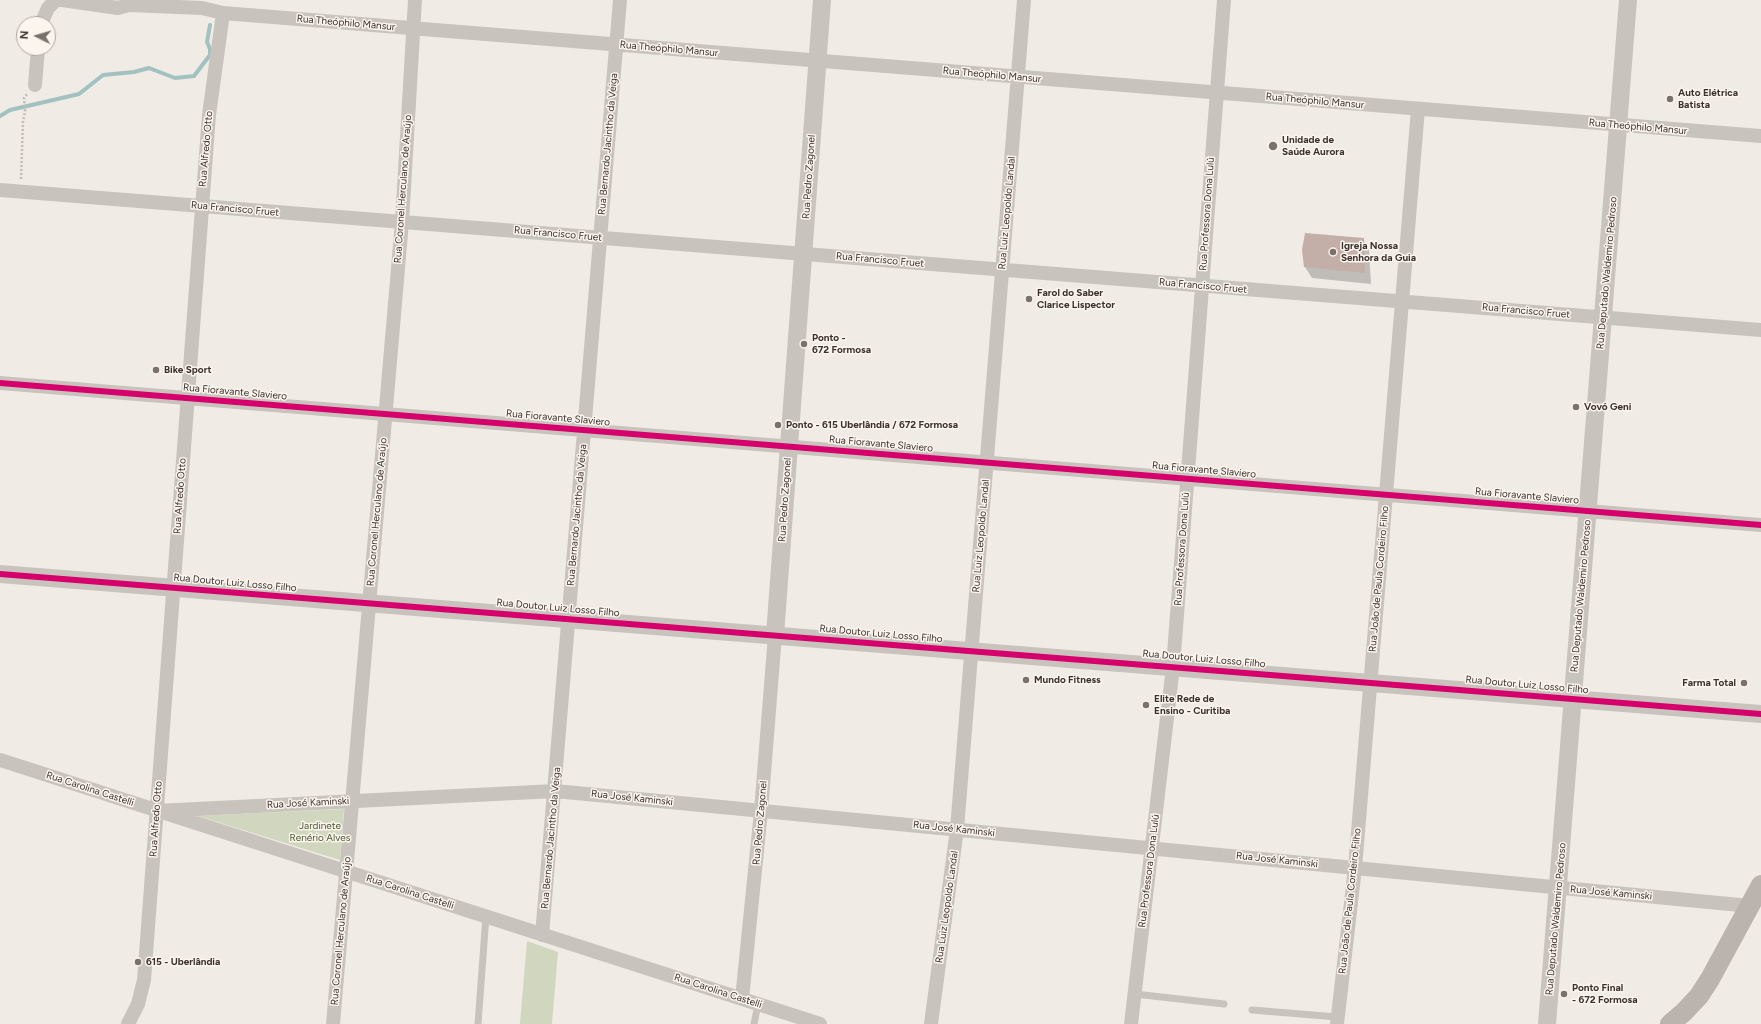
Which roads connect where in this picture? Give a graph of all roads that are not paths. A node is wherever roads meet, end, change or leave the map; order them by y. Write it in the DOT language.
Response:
graph roads {
  1 [pos="61,0"];
  2 [pos="415,0"];
  3 [pos="620,0"];
  4 [pos="822,0"];
  5 [pos="1024,0"];
  6 [pos="1224,0"];
  7 [pos="1628,0"];
  8 [pos="130,3"];
  9 [pos="211,8"];
  10 [pos="44,16"];
  11 [pos="413,28"];
  12 [pos="617,45"];
  13 [pos="37,56"];
  14 [pos="818,61"];
  15 [pos="1018,77"];
  16 [pos="35,85"];
  17 [pos="1217,93"];
  18 [pos="1418,109"];
  19 [pos="1618,125"];
  20 [pos="1761,136"];
  21 [pos="0,194"];
  22 [pos="202,206"];
  23 [pos="402,222"];
  24 [pos="601,238"];
  25 [pos="803,254"];
  26 [pos="1002,270"];
  27 [pos="1202,285"];
  28 [pos="1402,301"];
  29 [pos="1603,317"];
  30 [pos="1761,330"];
  31 [pos="0,383"];
  32 [pos="188,398"];
  33 [pos="385,414"];
  34 [pos="584,430"];
  35 [pos="789,446"];
  36 [pos="987,462"];
  37 [pos="1187,478"];
  38 [pos="1386,494"];
  39 [pos="1588,511"];
  40 [pos="1761,525"];
  41 [pos="0,574"];
  42 [pos="174,588"];
  43 [pos="369,603"];
  44 [pos="569,619"];
  45 [pos="775,636"];
  46 [pos="972,651"];
  47 [pos="1173,667"];
  48 [pos="1370,682"];
  49 [pos="1573,699"];
  50 [pos="1761,714"];
  51 [pos="0,760"];
  52 [pos="555,791"];
  53 [pos="352,801"];
  54 [pos="157,810"];
  55 [pos="761,811"];
  56 [pos="957,829"];
  57 [pos="1151,848"];
  58 [pos="1354,868"];
  59 [pos="346,871"];
  60 [pos="1558,888"];
  61 [pos="1758,890"];
  62 [pos="486,916"];
  63 [pos="542,935"];
  64 [pos="1135,994"];
  65 [pos="742,999"];
  66 [pos="758,1004"];
  67 [pos="1224,1004"];
  68 [pos="1252,1010"];
  69 [pos="1337,1020"];
  70 [pos="128,1024"];
  71 [pos="333,1024"];
  72 [pos="478,1024"];
  73 [pos="754,1024"];
  74 [pos="820,1024"];
  75 [pos="931,1024"];
  76 [pos="1131,1024"];
  77 [pos="1547,1024"];
  78 [pos="1670,1024"];
  1 -- 8 [label="street, Rua Theóphilo Mansur"];
  1 -- 10 [label="street"];
  2 -- 11 [label="street, Rua Coronel Herculano de Araújo"];
  3 -- 12 [label="street, Rua Bernardo Jacintho da Veiga"];
  4 -- 14 [label="street, Rua Pedro Zagonel"];
  5 -- 15 [label="street, Rua Luiz Leopoldo Landal"];
  6 -- 17 [label="street, Rua Professora Dona Lulú"];
  7 -- 19 [label="street, Rua Deputado Waldemiro Pedroso"];
  8 -- 9 [label="street, Rua Theóphilo Mansur"];
  9 -- 11 [label="street, Rua Theóphilo Mansur"];
  9 -- 22 [label="street, Rua Alfredo Otto"];
  11 -- 12 [label="street, Rua Theóphilo Mansur"];
  11 -- 23 [label="street, Rua Coronel Herculano de Araújo"];
  12 -- 14 [label="street, Rua Theóphilo Mansur"];
  12 -- 24 [label="street, Rua Bernardo Jacintho da Veiga"];
  13 -- 16 [label="street"];
  14 -- 15 [label="street, Rua Theóphilo Mansur"];
  14 -- 25 [label="street, Rua Pedro Zagonel"];
  15 -- 17 [label="street, Rua Theóphilo Mansur"];
  15 -- 26 [label="street, Rua Luiz Leopoldo Landal"];
  17 -- 18 [label="street, Rua Theóphilo Mansur"];
  17 -- 27 [label="street, Rua Professora Dona Lulú"];
  18 -- 19 [label="street, Rua Theóphilo Mansur"];
  18 -- 28 [label="street, Rua João de Paula Cordeiro Filho"];
  19 -- 20 [label="street, Rua Theóphilo Mansur"];
  19 -- 29 [label="street, Rua Deputado Waldemiro Pedroso"];
  21 -- 22 [label="street, Rua Francisco Fruet"];
  22 -- 23 [label="street, Rua Francisco Fruet"];
  22 -- 32 [label="street, Rua Alfredo Otto"];
  23 -- 24 [label="street, Rua Francisco Fruet"];
  23 -- 33 [label="street, Rua Coronel Herculano de Araújo"];
  24 -- 25 [label="street, Rua Francisco Fruet"];
  24 -- 34 [label="street, Rua Bernardo Jacintho da Veiga"];
  25 -- 26 [label="street, Rua Francisco Fruet"];
  25 -- 35 [label="street, Rua Pedro Zagonel"];
  26 -- 27 [label="street, Rua Francisco Fruet"];
  26 -- 36 [label="street, Rua Luiz Leopoldo Landal"];
  27 -- 28 [label="street, Rua Francisco Fruet"];
  27 -- 37 [label="street, Rua Professora Dona Lulú"];
  28 -- 29 [label="street, Rua Francisco Fruet"];
  28 -- 38 [label="street, Rua João de Paula Cordeiro Filho"];
  29 -- 30 [label="street, Rua Francisco Fruet"];
  29 -- 39 [label="street, Rua Deputado Waldemiro Pedroso"];
  31 -- 32 [label="street, Rua Fioravante Slaviero"];
  32 -- 33 [label="street, Rua Fioravante Slaviero"];
  32 -- 42 [label="street, Rua Alfredo Otto"];
  33 -- 34 [label="street, Rua Fioravante Slaviero"];
  33 -- 43 [label="street, Rua Coronel Herculano de Araújo"];
  34 -- 35 [label="street, Rua Fioravante Slaviero"];
  34 -- 44 [label="street, Rua Bernardo Jacintho da Veiga"];
  35 -- 36 [label="street, Rua Fioravante Slaviero"];
  35 -- 45 [label="street, Rua Pedro Zagonel"];
  36 -- 37 [label="street, Rua Fioravante Slaviero"];
  36 -- 46 [label="street, Rua Luiz Leopoldo Landal"];
  37 -- 38 [label="street, Rua Fioravante Slaviero"];
  37 -- 47 [label="street, Rua Professora Dona Lulú"];
  38 -- 39 [label="street, Rua Fioravante Slaviero"];
  38 -- 48 [label="street, Rua João de Paula Cordeiro Filho"];
  39 -- 40 [label="street, Rua Fioravante Slaviero"];
  39 -- 49 [label="street, Rua Deputado Waldemiro Pedroso"];
  41 -- 42 [label="street, Rua Doutor Luiz Losso Filho"];
  42 -- 43 [label="street, Rua Doutor Luiz Losso Filho"];
  42 -- 54 [label="street, Rua Alfredo Otto"];
  43 -- 44 [label="street, Rua Doutor Luiz Losso Filho"];
  43 -- 53 [label="street, Rua Coronel Herculano de Araújo"];
  44 -- 45 [label="street, Rua Doutor Luiz Losso Filho"];
  44 -- 52 [label="street, Rua Bernardo Jacintho da Veiga"];
  45 -- 46 [label="street, Rua Doutor Luiz Losso Filho"];
  45 -- 55 [label="street, Rua Pedro Zagonel"];
  46 -- 47 [label="street, Rua Doutor Luiz Losso Filho"];
  46 -- 56 [label="street, Rua Luiz Leopoldo Landal"];
  47 -- 48 [label="street, Rua Doutor Luiz Losso Filho"];
  47 -- 57 [label="street, Rua Professora Dona Lulú"];
  48 -- 49 [label="street, Rua Doutor Luiz Losso Filho"];
  48 -- 58 [label="street, Rua João de Paula Cordeiro Filho"];
  49 -- 50 [label="street, Rua Doutor Luiz Losso Filho"];
  49 -- 60 [label="street, Rua Deputado Waldemiro Pedroso"];
  51 -- 54 [label="street, Rua Carolina Castelli"];
  52 -- 53 [label="street, Rua José Kaminski"];
  52 -- 55 [label="street, Rua José Kaminski"];
  52 -- 63 [label="street, Rua Bernardo Jacintho da Veiga"];
  53 -- 54 [label="street, Rua José Kaminski"];
  53 -- 59 [label="street, Rua Coronel Herculano de Araújo"];
  54 -- 59 [label="street, Rua Carolina Castelli"];
  54 -- 70 [label="street, Rua Alfredo Otto"];
  55 -- 56 [label="street, Rua José Kaminski"];
  55 -- 65 [label="street, Rua Pedro Zagonel"];
  56 -- 57 [label="street, Rua José Kaminski"];
  56 -- 75 [label="street, Rua Luiz Leopoldo Landal"];
  57 -- 58 [label="street, Rua José Kaminski"];
  57 -- 64 [label="street, Rua Professora Dona Lulú"];
  58 -- 60 [label="street, Rua José Kaminski"];
  58 -- 69 [label="street, Rua João de Paula Cordeiro Filho"];
  59 -- 62 [label="street, Rua Carolina Castelli"];
  59 -- 71 [label="street, Rua Coronel Herculano de Araújo"];
  60 -- 61 [label="street, Rua José Kaminski"];
  60 -- 77 [label="street, Rua Deputado Waldemiro Pedroso"];
  61 -- 78 [label="main road"];
  62 -- 63 [label="street, Rua Carolina Castelli"];
  62 -- 72 [label="lane"];
  63 -- 65 [label="street, Rua Carolina Castelli"];
  64 -- 67 [label="lane"];
  64 -- 76 [label="street, Rua Professora Dona Lulú"];
  65 -- 66 [label="street, Rua Carolina Castelli"];
  66 -- 73 [label="lane"];
  66 -- 74 [label="street, Rua Carolina Castelli"];
  68 -- 69 [label="lane"];
}
